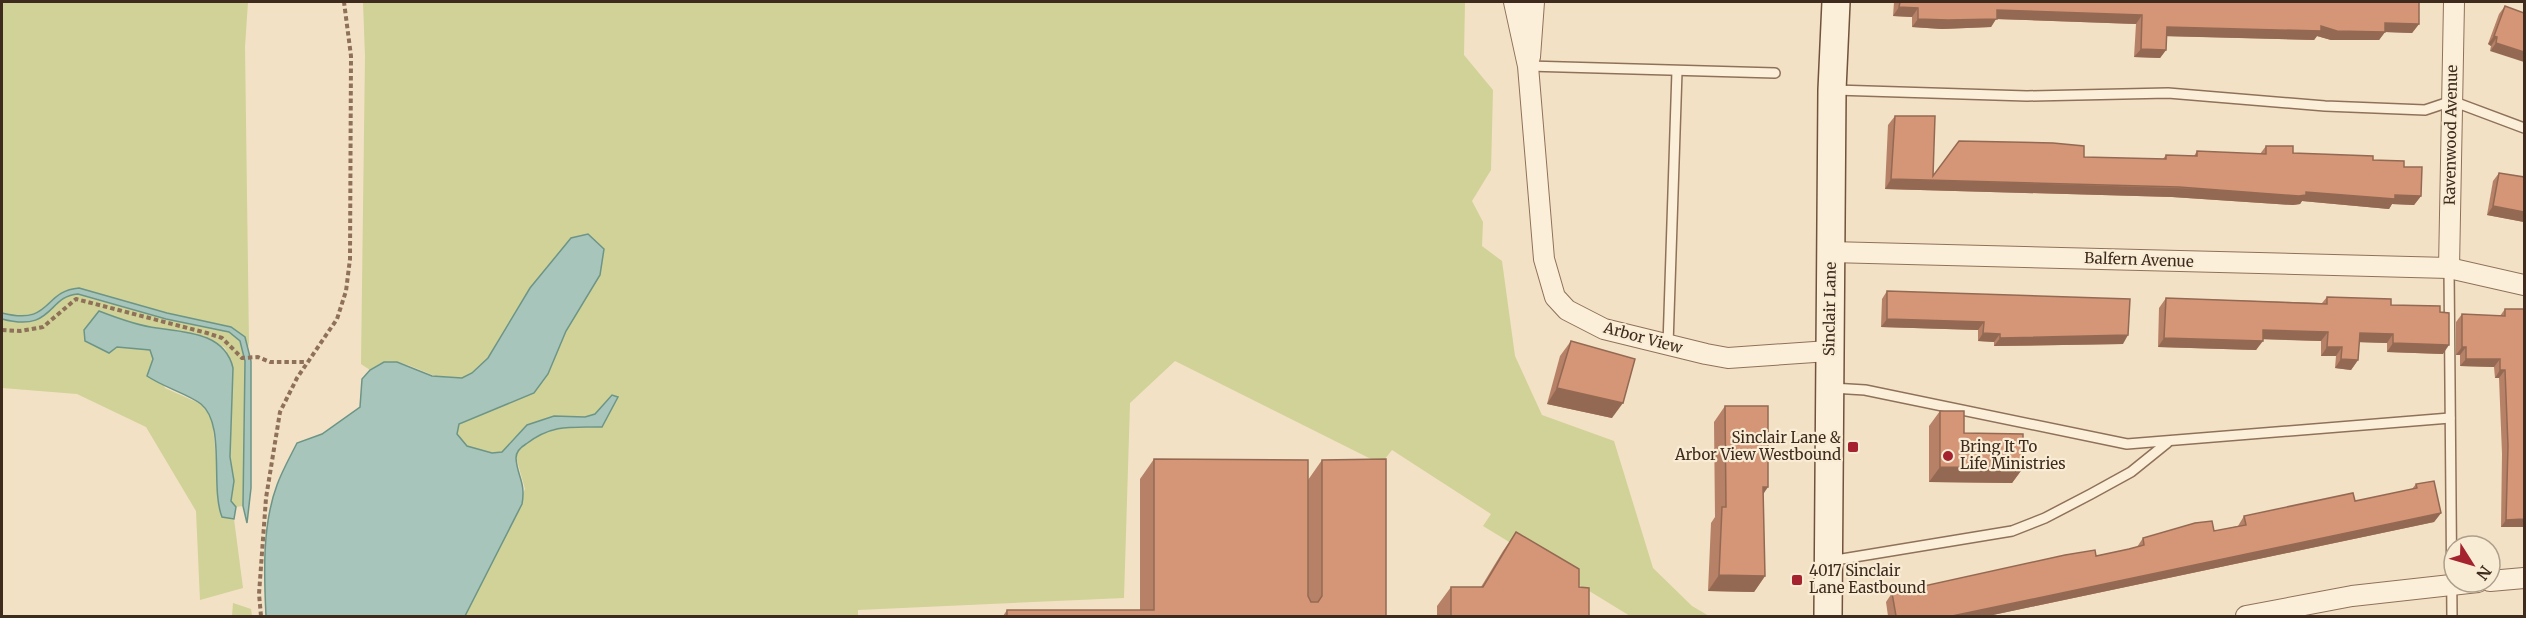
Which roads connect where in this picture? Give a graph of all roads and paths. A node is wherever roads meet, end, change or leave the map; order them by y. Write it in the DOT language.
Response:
graph roads {
  1 [pos="344,2"];
  2 [pos="1514,2"];
  3 [pos="1534,2"];
  4 [pos="1836,2"];
  5 [pos="2454,2"];
  6 [pos="1528,66"];
  7 [pos="1677,71"];
  8 [pos="1775,73"];
  9 [pos="1832,90"];
  10 [pos="2452,101"];
  11 [pos="2524,128"];
  12 [pos="1830,252"];
  13 [pos="2449,268"];
  14 [pos="2524,285"];
  15 [pos="2,330"];
  16 [pos="1668,346"];
  17 [pos="1829,351"];
  18 [pos="307,362"];
  19 [pos="1829,388"];
  20 [pos="2450,418"];
  21 [pos="2167,443"];
  22 [pos="2451,534"];
  23 [pos="1827,561"];
  24 [pos="2524,578"];
  25 [pos="2502,580"];
  26 [pos="2442,586"];
  27 [pos="2452,594"];
  28 [pos="261,616"];
  29 [pos="1828,616"];
  30 [pos="2246,616"];
  31 [pos="2452,616"];
  1 -- 18 [label="path"];
  2 -- 6 [label="street, Arbor View"];
  3 -- 6 [label="street, Arbor View"];
  4 -- 9 [label="main road, Sinclair Lane"];
  5 -- 10 [label="street, Ravenwood Avenue"];
  6 -- 7 [label="lane"];
  6 -- 16 [label="street, Arbor View"];
  7 -- 8 [label="lane"];
  7 -- 16 [label="lane"];
  9 -- 10 [label="lane"];
  9 -- 12 [label="main road, Sinclair Lane"];
  10 -- 11 [label="lane"];
  10 -- 13 [label="street, Ravenwood Avenue"];
  12 -- 13 [label="street, Balfern Avenue"];
  12 -- 17 [label="main road, Sinclair Lane"];
  13 -- 14 [label="street, Balfern Avenue"];
  13 -- 20 [label="lane"];
  15 -- 18 [label="path"];
  16 -- 17 [label="street, Arbor View"];
  17 -- 19 [label="main road, Sinclair Lane"];
  18 -- 28 [label="path"];
  19 -- 21 [label="lane"];
  19 -- 23 [label="main road, Sinclair Lane"];
  20 -- 21 [label="lane"];
  20 -- 22 [label="lane"];
  21 -- 23 [label="lane"];
  23 -- 29 [label="main road, Sinclair Lane"];
  24 -- 25 [label="street"];
  26 -- 30 [label="street"];
  27 -- 31 [label="lane"];
}
